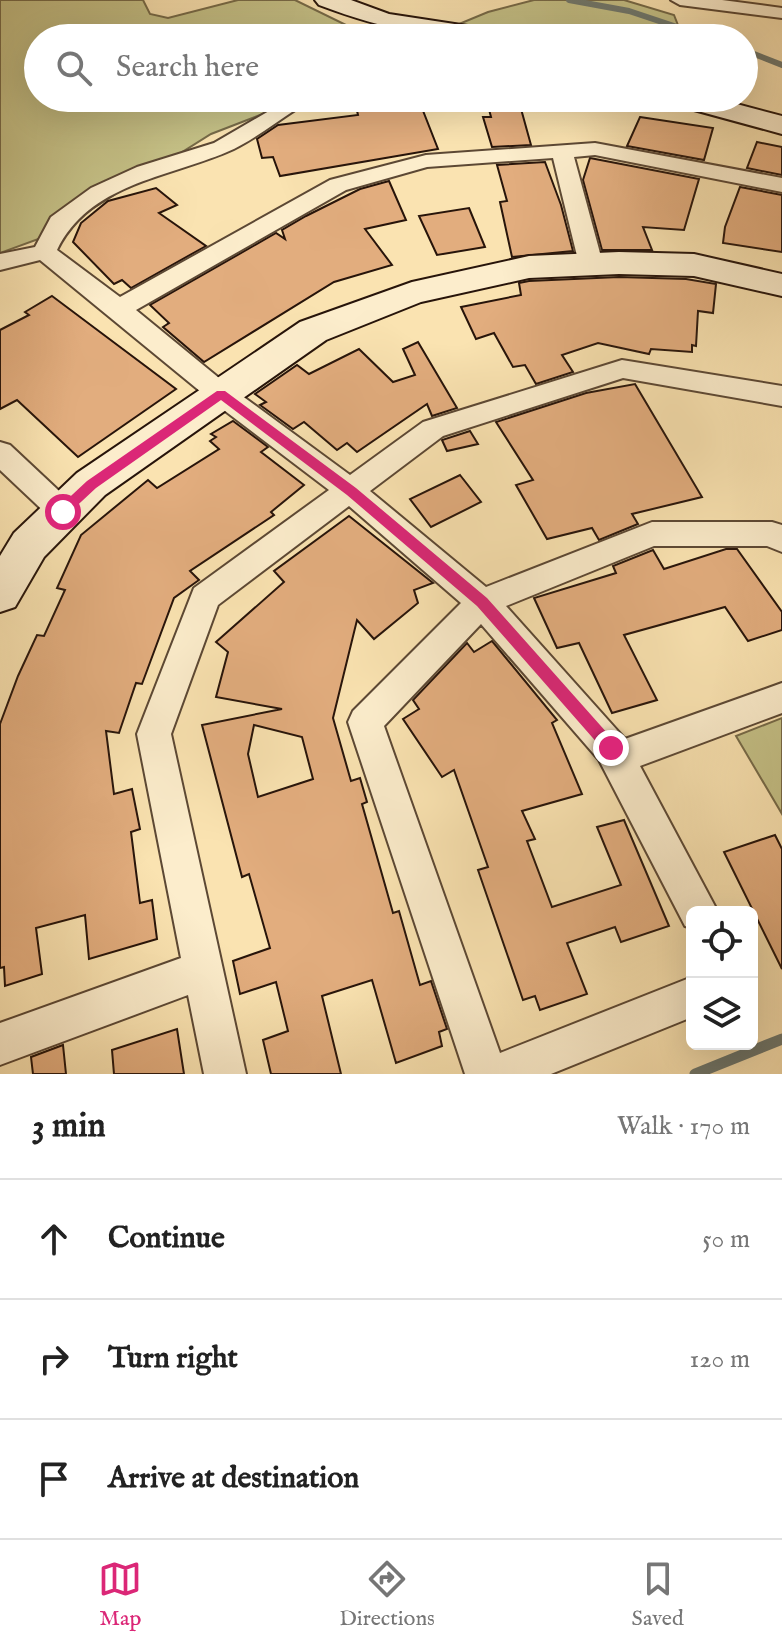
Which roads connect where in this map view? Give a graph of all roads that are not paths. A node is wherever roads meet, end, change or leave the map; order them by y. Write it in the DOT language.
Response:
graph roads {
  1 [pos="328,0"];
  2 [pos="680,0"];
  3 [pos="782,13"];
  4 [pos="403,24"];
  5 [pos="278,112"];
  6 [pos="734,112"];
  7 [pos="782,125"];
  8 [pos="562,151"];
  9 [pos="782,185"];
  10 [pos="44,252"];
  11 [pos="0,262"];
  12 [pos="591,264"];
  13 [pos="782,285"];
  14 [pos="119,309"];
  15 [pos="221,394"];
  16 [pos="782,396"];
  17 [pos="0,453"];
  18 [pos="352,492"];
  19 [pos="63,512"];
  20 [pos="779,532"];
  21 [pos="0,594"];
  22 [pos="482,602"];
  23 [pos="782,698"];
  24 [pos="617,758"];
  25 [pos="696,906"];
  26 [pos="203,970"];
  27 [pos="686,999"];
  28 [pos="0,1044"];
  29 [pos="225,1074"];
  30 [pos="486,1074"];
  31 [pos="499,1074"];
  1 -- 4 [label="street"];
  2 -- 3 [label="street"];
  5 -- 10 [label="street"];
  6 -- 7 [label="street"];
  8 -- 9 [label="street"];
  8 -- 12 [label="street"];
  8 -- 14 [label="street"];
  10 -- 11 [label="street"];
  10 -- 14 [label="street"];
  12 -- 13 [label="street"];
  12 -- 15 [label="street"];
  14 -- 15 [label="street"];
  15 -- 18 [label="street"];
  15 -- 19 [label="street"];
  16 -- 18 [label="street"];
  17 -- 19 [label="street"];
  18 -- 22 [label="street"];
  18 -- 26 [label="street"];
  19 -- 21 [label="street"];
  20 -- 22 [label="street"];
  22 -- 24 [label="street"];
  22 -- 30 [label="street"];
  23 -- 24 [label="street"];
  24 -- 25 [label="street"];
  26 -- 28 [label="street"];
  26 -- 29 [label="street"];
  27 -- 31 [label="street"];
}
